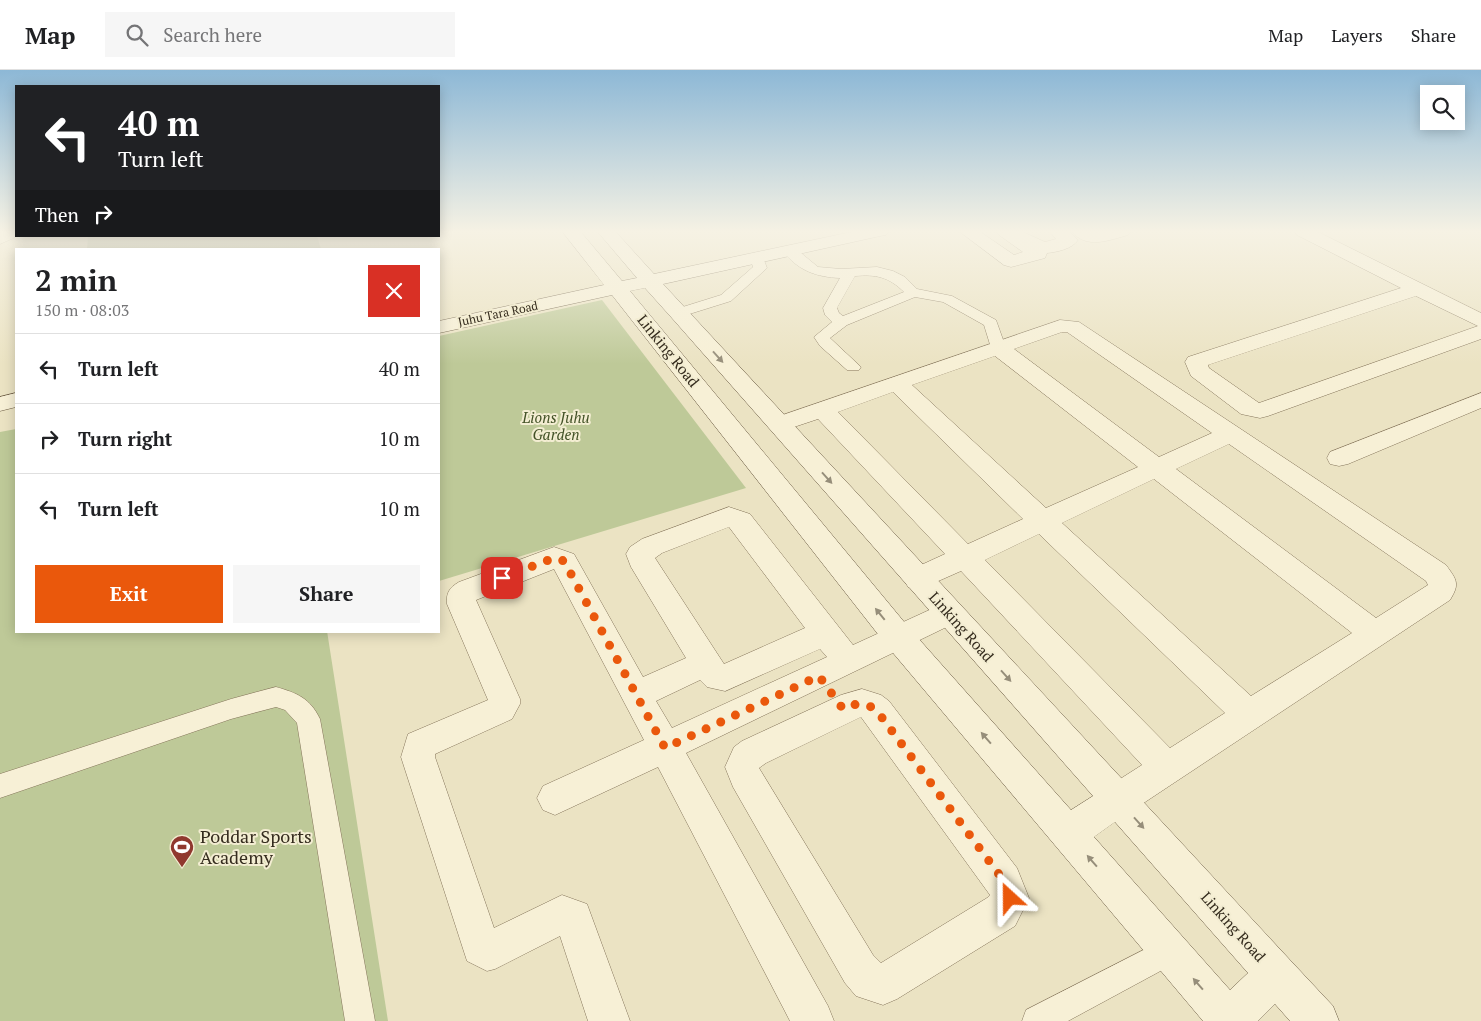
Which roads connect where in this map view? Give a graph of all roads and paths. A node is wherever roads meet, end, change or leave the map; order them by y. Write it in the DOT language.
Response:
graph roads {
  1 [pos="625,275"];
  2 [pos="627,275"];
  3 [pos="647,275"];
  4 [pos="651,275"];
  5 [pos="752,275"];
  6 [pos="849,275"];
  7 [pos="893,275"];
  8 [pos="1380,275"];
  9 [pos="629,279"];
  10 [pos="912,292"];
  11 [pos="1409,292"];
  12 [pos="440,311"];
  13 [pos="684,320"];
  14 [pos="842,322"];
  15 [pos="440,327"];
  16 [pos="1480,329"];
  17 [pos="657,337"];
  18 [pos="998,348"];
  19 [pos="853,367"];
  20 [pos="896,383"];
  21 [pos="15,400"];
  22 [pos="1481,400"];
  23 [pos="0,404"];
  24 [pos="822,409"];
  25 [pos="15,415"];
  26 [pos="0,419"];
  27 [pos="779,424"];
  28 [pos="1232,433"];
  29 [pos="1339,458"];
  30 [pos="1158,468"];
  31 [pos="1043,521"];
  32 [pos="965,557"];
  33 [pos="918,579"];
  34 [pos="949,613"];
  35 [pos="824,633"];
  36 [pos="1376,634"];
  37 [pos="899,638"];
  38 [pos="848,662"];
  39 [pos="706,663"];
  40 [pos="819,676"];
  41 [pos="636,695"];
  42 [pos="843,709"];
  43 [pos="1250,716"];
  44 [pos="665,748"];
  45 [pos="1167,768"];
  46 [pos="0,786"];
  47 [pos="556,798"];
  48 [pos="1118,800"];
  49 [pos="1068,832"];
  50 [pos="1169,951"];
  51 [pos="1276,974"];
  52 [pos="1229,1020"];
  53 [pos="360,1021"];
  54 [pos="609,1021"];
  55 [pos="813,1021"];
  56 [pos="1037,1021"];
  57 [pos="1318,1021"];
  1 -- 9 [label="street, Linking Road"];
  2 -- 9 [label="street, Linking Road"];
  3 -- 9 [label="street, Juhu Tara Road"];
  4 -- 9 [label="street, Juhu Tara Road"];
  5 -- 13 [label="lane"];
  6 -- 14 [label="lane"];
  7 -- 10 [label="lane"];
  8 -- 11 [label="street"];
  9 -- 12 [label="street, Juhu Tara Road"];
  9 -- 13 [label="street, Linking Road"];
  9 -- 15 [label="street, Juhu Tara Road"];
  9 -- 17 [label="street, Linking Road"];
  10 -- 14 [label="lane"];
  10 -- 18 [label="lane"];
  11 -- 16 [label="street"];
  11 -- 16 [label="street"];
  13 -- 17 [label="street"];
  13 -- 27 [label="street, Linking Road, one-way"];
  14 -- 19 [label="lane"];
  37 -- 17 [label="street, Linking Road, one-way"];
  18 -- 20 [label="street"];
  18 -- 28 [label="street"];
  18 -- 30 [label="street"];
  20 -- 24 [label="street"];
  20 -- 31 [label="street"];
  21 -- 23 [label="street"];
  22 -- 29 [label="street"];
  24 -- 27 [label="street"];
  24 -- 32 [label="street"];
  25 -- 26 [label="street"];
  27 -- 33 [label="street, Linking Road, one-way"];
  28 -- 30 [label="street"];
  28 -- 36 [label="street"];
  30 -- 31 [label="street"];
  30 -- 36 [label="street"];
  31 -- 32 [label="street"];
  31 -- 43 [label="street"];
  32 -- 33 [label="street"];
  32 -- 45 [label="street"];
  33 -- 34 [label="street, Linking Road"];
  34 -- 37 [label="street"];
  34 -- 48 [label="street, Linking Road, one-way"];
  35 -- 38 [label="street"];
  35 -- 39 [label="street"];
  35 -- 39 [label="street"];
  36 -- 43 [label="street"];
  37 -- 38 [label="street"];
  49 -- 37 [label="street, Linking Road, one-way"];
  38 -- 40 [label="street"];
  39 -- 41 [label="street"];
  40 -- 42 [label="street"];
  40 -- 44 [label="street"];
  41 -- 44 [label="street"];
  41 -- 54 [label="street"];
  42 -- 42 [label="street"];
  43 -- 45 [label="street"];
  44 -- 47 [label="street"];
  44 -- 55 [label="street"];
  45 -- 48 [label="street"];
  46 -- 53 [label="lane"];
  48 -- 49 [label="street"];
  48 -- 51 [label="street, Linking Road, one-way"];
  50 -- 49 [label="street, Linking Road, one-way"];
  52 -- 50 [label="street, Linking Road, one-way"];
  50 -- 56 [label="lane"];
  51 -- 52 [label="street"];
  51 -- 57 [label="street, Linking Road"];
}
